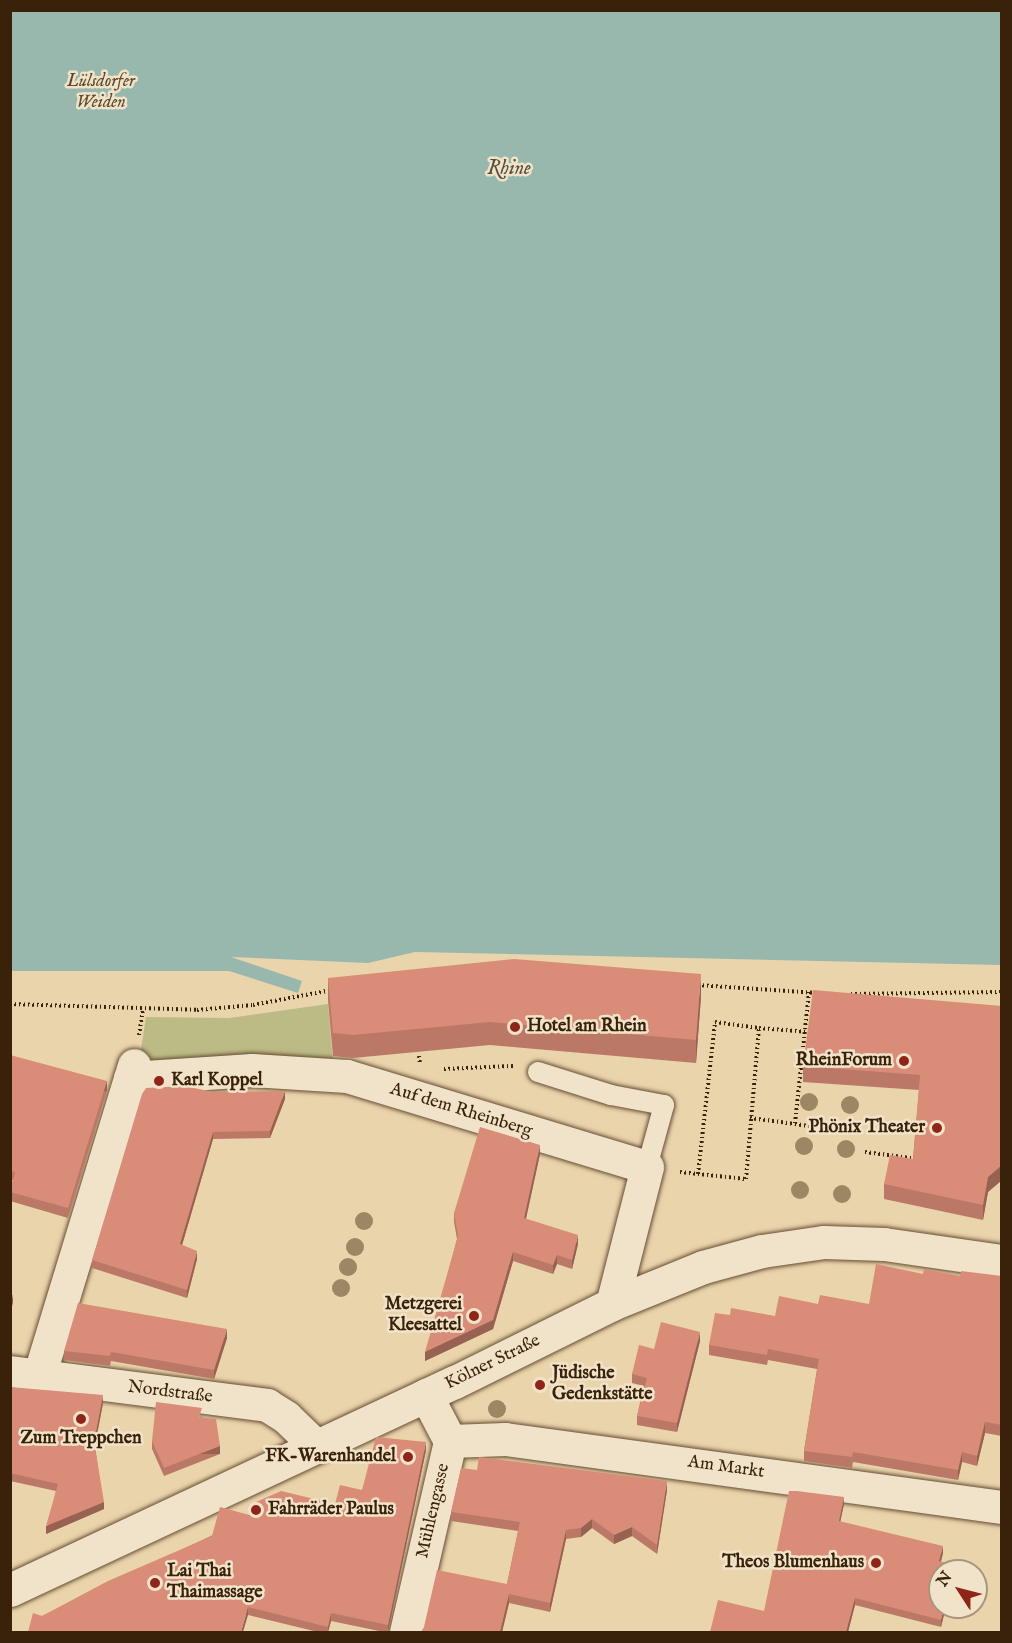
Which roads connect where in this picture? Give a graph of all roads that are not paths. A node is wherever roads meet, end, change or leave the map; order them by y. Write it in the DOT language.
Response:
graph roads {
  1 [pos="538,1072"];
  2 [pos="647,1167"];
  3 [pos="1002,1261"];
  4 [pos="612,1304"];
  5 [pos="25,1374"];
  6 [pos="426,1395"];
  7 [pos="450,1441"];
  8 [pos="315,1445"];
  9 [pos="1002,1507"];
  10 [pos="10,1590"];
  11 [pos="406,1632"];
  1 -- 2 [label="lane"];
  2 -- 4 [label="street"];
  2 -- 5 [label="street, Auf dem Rheinberg"];
  3 -- 4 [label="street, Kölner Straße"];
  4 -- 6 [label="street, Kölner Straße"];
  5 -- 8 [label="street, Nordstraße"];
  6 -- 7 [label="street, Mühlengasse"];
  6 -- 8 [label="street, Kölner Straße"];
  7 -- 9 [label="street, Am Markt"];
  7 -- 11 [label="street, Mühlengasse"];
  8 -- 10 [label="street, Kölner Straße"];
}
